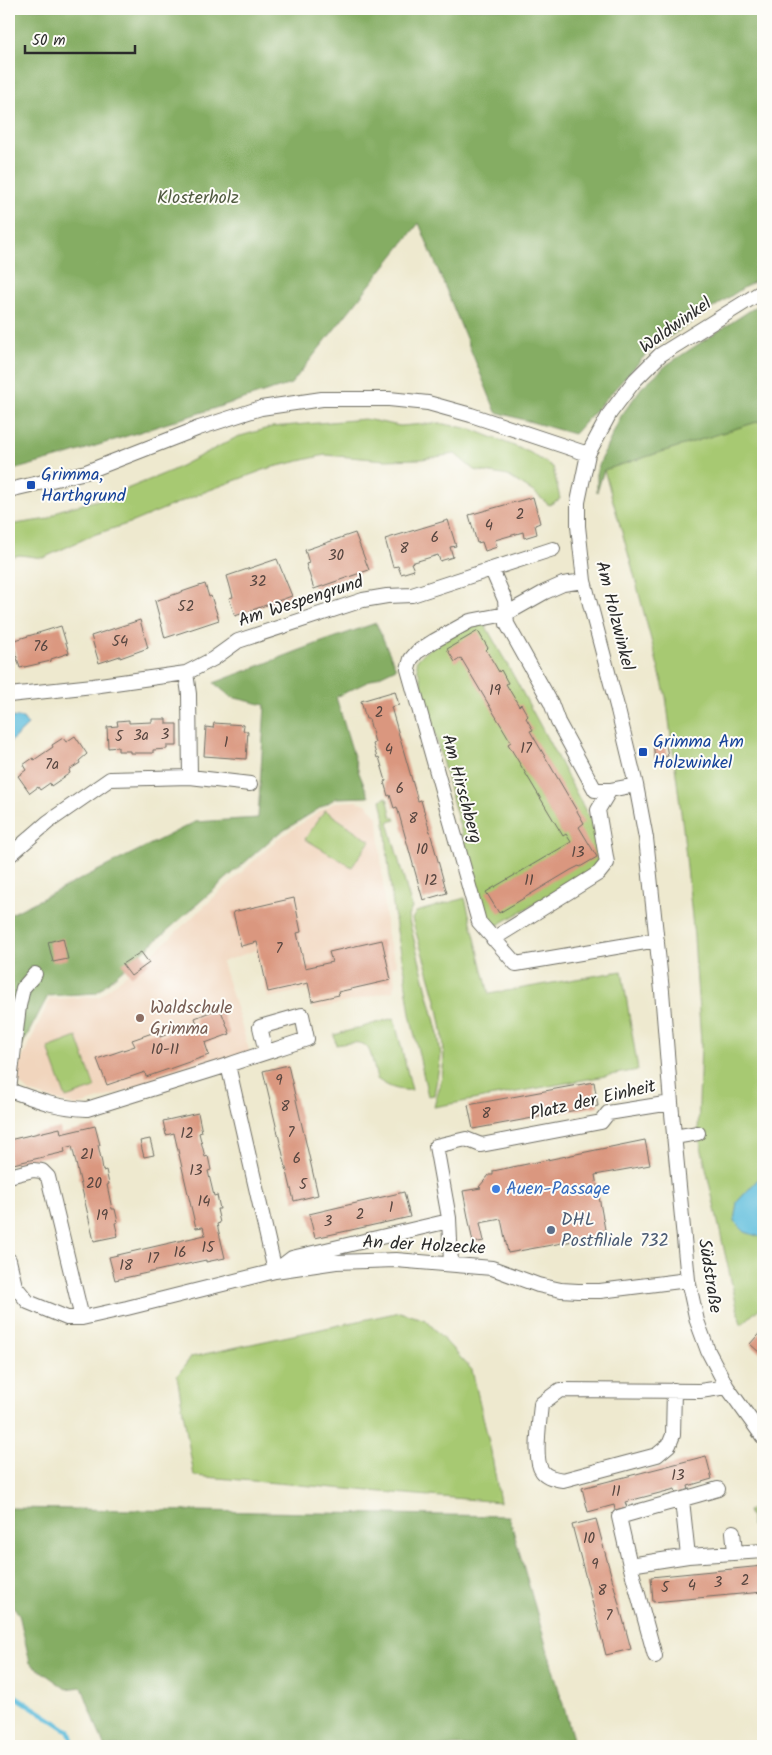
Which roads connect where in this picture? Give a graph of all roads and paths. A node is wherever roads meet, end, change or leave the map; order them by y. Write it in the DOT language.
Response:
graph roads {
  1 [pos="763,291"];
  2 [pos="588,454"];
  3 [pos="10,489"];
  4 [pos="552,549"];
  5 [pos="492,570"];
  6 [pos="584,581"];
  7 [pos="506,614"];
  8 [pos="186,673"];
  9 [pos="9,695"];
  10 [pos="190,777"];
  11 [pos="250,784"];
  12 [pos="636,786"];
  13 [pos="610,790"];
  14 [pos="9,856"];
  15 [pos="493,939"];
  16 [pos="657,940"];
  17 [pos="35,974"];
  18 [pos="266,1052"];
  19 [pos="228,1065"];
  20 [pos="9,1090"];
  21 [pos="671,1103"];
  22 [pos="698,1134"];
  23 [pos="674,1137"];
  24 [pos="9,1176"];
  25 [pos="449,1221"];
  26 [pos="9,1260"];
  27 [pos="451,1264"];
  28 [pos="275,1271"];
  29 [pos="688,1280"];
  30 [pos="82,1318"];
  31 [pos="727,1387"];
  32 [pos="674,1390"];
  33 [pos="763,1437"];
  34 [pos="718,1489"];
  35 [pos="682,1500"];
  36 [pos="733,1532"];
  37 [pos="763,1551"];
  38 [pos="735,1552"];
  39 [pos="688,1556"];
  40 [pos="630,1565"];
  41 [pos="655,1656"];
  1 -- 2 [label="street, Waldwinkel"];
  2 -- 3 [label="street"];
  2 -- 6 [label="street, Am Holzwinkel"];
  4 -- 5 [label="street, Am Wespengrund"];
  5 -- 7 [label="street"];
  5 -- 8 [label="street, Am Wespengrund"];
  6 -- 7 [label="street, Am Hirschberg"];
  6 -- 12 [label="street, Am Holzwinkel"];
  7 -- 13 [label="street"];
  7 -- 15 [label="street, Am Hirschberg"];
  8 -- 9 [label="street, Am Wespengrund"];
  8 -- 10 [label="street"];
  10 -- 11 [label="street"];
  10 -- 14 [label="street"];
  12 -- 13 [label="street"];
  12 -- 16 [label="street, Am Holzwinkel"];
  13 -- 15 [label="street"];
  15 -- 16 [label="street, Am Hirschberg"];
  16 -- 21 [label="street, Am Holzwinkel"];
  17 -- 20 [label="street"];
  18 -- 19 [label="street"];
  19 -- 20 [label="street"];
  19 -- 28 [label="street"];
  21 -- 23 [label="street, Südstraße"];
  21 -- 25 [label="street, Platz der Einheit"];
  22 -- 23 [label="street"];
  23 -- 29 [label="street, Südstraße"];
  24 -- 30 [label="street"];
  25 -- 27 [label="street, Platz der Einheit"];
  25 -- 28 [label="street"];
  26 -- 30 [label="street, An der Holzecke"];
  27 -- 28 [label="street, An der Holzecke"];
  27 -- 29 [label="street, An der Holzecke"];
  28 -- 30 [label="street, An der Holzecke"];
  29 -- 31 [label="street, Südstraße"];
  31 -- 32 [label="street"];
  31 -- 33 [label="street, Südstraße"];
  32 -- 32 [label="street"];
  34 -- 35 [label="street"];
  35 -- 39 [label="street"];
  35 -- 40 [label="street"];
  36 -- 38 [label="street"];
  37 -- 38 [label="street"];
  38 -- 39 [label="street"];
  39 -- 40 [label="street"];
  40 -- 41 [label="street"];
}
